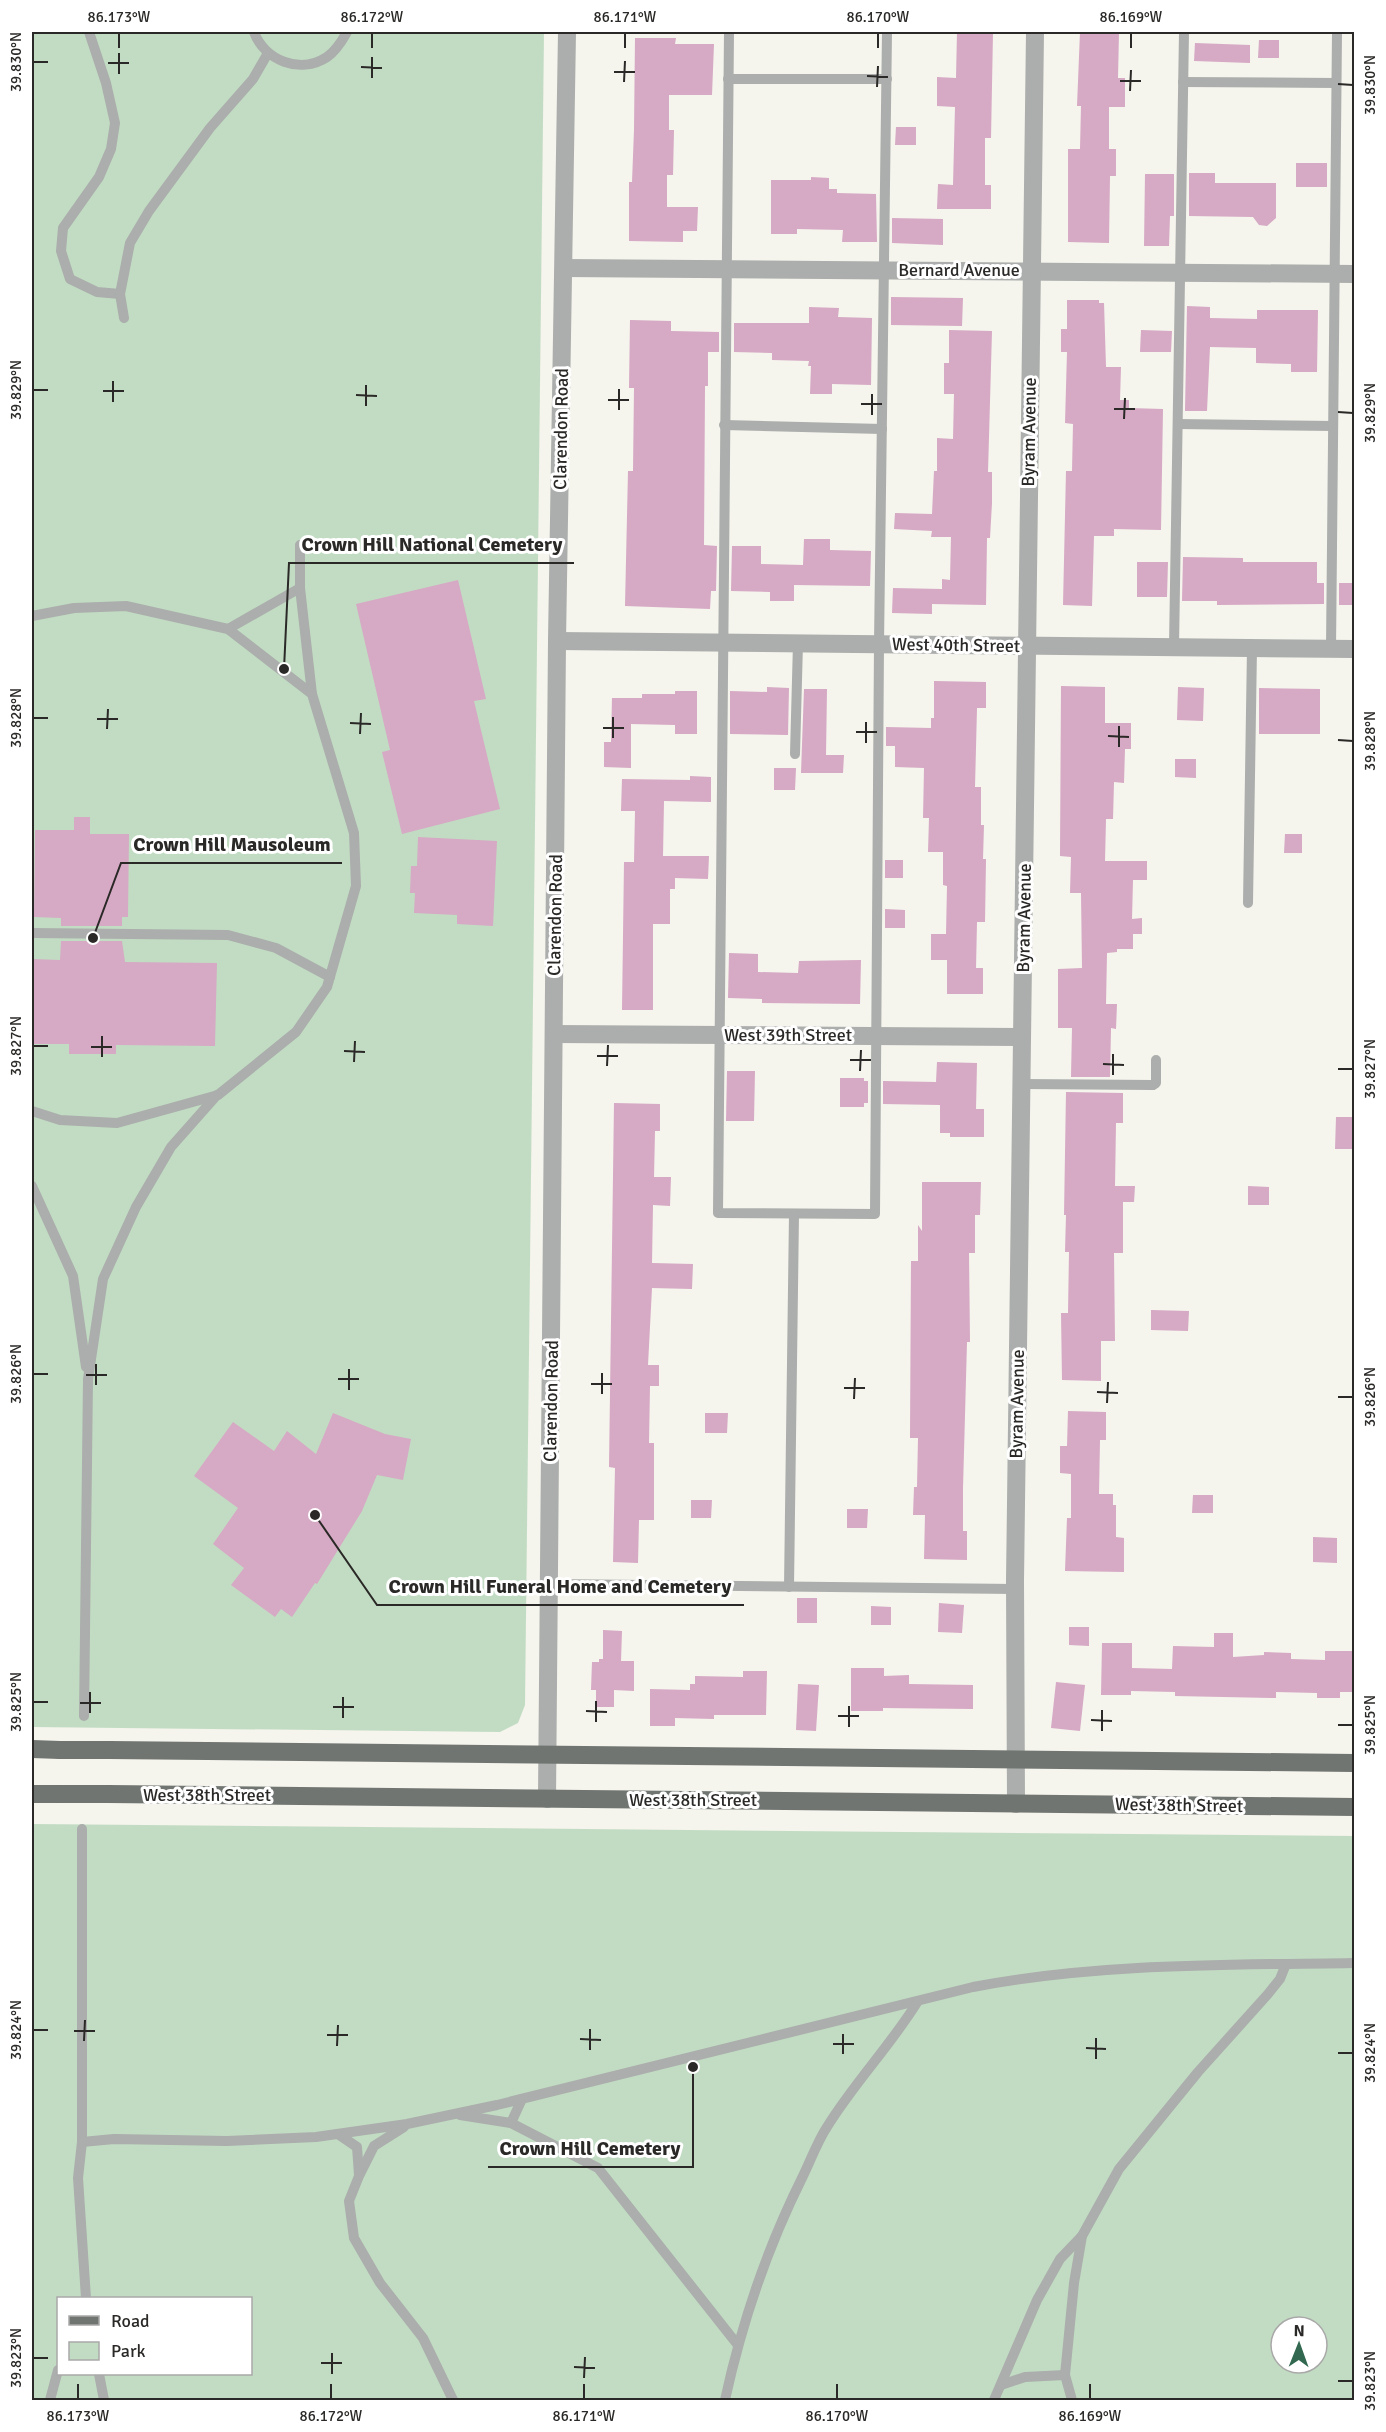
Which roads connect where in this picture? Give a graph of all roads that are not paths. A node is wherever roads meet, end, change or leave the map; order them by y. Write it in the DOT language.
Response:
graph roads {
  1 [pos="89,32"];
  2 [pos="254,32"];
  3 [pos="347,32"];
  4 [pos="567,32"];
  5 [pos="729,32"];
  6 [pos="887,32"];
  7 [pos="1035,32"];
  8 [pos="1184,32"];
  9 [pos="1337,32"];
  10 [pos="268,53"];
  11 [pos="728,79"];
  12 [pos="886,80"];
  13 [pos="1183,82"];
  14 [pos="1336,83"];
  15 [pos="564,268"];
  16 [pos="726,269"];
  17 [pos="884,270"];
  18 [pos="1031,270"];
  19 [pos="1180,272"];
  20 [pos="1334,274"];
  21 [pos="1354,274"];
  22 [pos="120,294"];
  23 [pos="124,318"];
  24 [pos="1178,424"];
  25 [pos="724,425"];
  26 [pos="1333,426"];
  27 [pos="882,429"];
  28 [pos="300,544"];
  29 [pos="300,588"];
  30 [pos="32,616"];
  31 [pos="228,629"];
  32 [pos="557,640"];
  33 [pos="722,642"];
  34 [pos="798,644"];
  35 [pos="879,644"];
  36 [pos="1027,645"];
  37 [pos="1174,647"];
  38 [pos="1252,648"];
  39 [pos="1331,649"];
  40 [pos="1354,649"];
  41 [pos="312,694"];
  42 [pos="795,754"];
  43 [pos="1248,903"];
  44 [pos="32,933"];
  45 [pos="330,977"];
  46 [pos="554,1034"];
  47 [pos="719,1035"];
  48 [pos="876,1036"];
  49 [pos="1022,1037"];
  50 [pos="1156,1060"];
  51 [pos="1022,1084"];
  52 [pos="218,1095"];
  53 [pos="32,1112"];
  54 [pos="32,1186"];
  55 [pos="794,1214"];
  56 [pos="88,1379"];
  57 [pos="549,1584"];
  58 [pos="789,1587"];
  59 [pos="1015,1589"];
  60 [pos="84,1716"];
  61 [pos="32,1749"];
  62 [pos="548,1755"];
  63 [pos="1016,1759"];
  64 [pos="1354,1763"];
  65 [pos="32,1794"];
  66 [pos="547,1799"];
  67 [pos="1016,1804"];
  68 [pos="1354,1808"];
  69 [pos="82,1829"];
  70 [pos="1354,1963"];
  71 [pos="1286,1964"];
  72 [pos="918,2001"];
  73 [pos="522,2099"];
  74 [pos="454,2114"];
  75 [pos="511,2123"];
  76 [pos="407,2124"];
  77 [pos="338,2134"];
  78 [pos="82,2142"];
  79 [pos="359,2176"];
  80 [pos="1082,2236"];
  81 [pos="85,2297"];
  82 [pos="738,2344"];
  83 [pos="57,2374"];
  84 [pos="99,2375"];
  85 [pos="1065,2375"];
  86 [pos="1001,2385"];
  87 [pos="50,2400"];
  88 [pos="104,2400"];
  89 [pos="453,2400"];
  90 [pos="725,2400"];
  91 [pos="994,2400"];
  92 [pos="1072,2400"];
  1 -- 22 [label="lane"];
  2 -- 10 [label="lane"];
  3 -- 10 [label="lane"];
  4 -- 15 [label="street, Clarendon Road"];
  5 -- 11 [label="lane"];
  6 -- 12 [label="lane"];
  7 -- 18 [label="street, Byram Avenue"];
  8 -- 13 [label="lane"];
  9 -- 14 [label="lane"];
  10 -- 22 [label="lane"];
  11 -- 12 [label="lane"];
  11 -- 16 [label="lane"];
  12 -- 17 [label="lane"];
  13 -- 14 [label="lane"];
  13 -- 19 [label="lane"];
  14 -- 20 [label="lane"];
  15 -- 16 [label="street, Bernard Avenue"];
  15 -- 32 [label="street, Clarendon Road"];
  16 -- 17 [label="street, Bernard Avenue"];
  16 -- 25 [label="lane"];
  17 -- 18 [label="street, Bernard Avenue"];
  17 -- 27 [label="lane"];
  18 -- 19 [label="street, Bernard Avenue"];
  18 -- 36 [label="street, Byram Avenue"];
  19 -- 20 [label="street, Bernard Avenue"];
  19 -- 24 [label="lane"];
  20 -- 21 [label="street, Bernard Avenue"];
  20 -- 26 [label="lane"];
  22 -- 23 [label="lane"];
  24 -- 26 [label="lane"];
  24 -- 37 [label="lane"];
  25 -- 27 [label="lane"];
  25 -- 33 [label="lane"];
  26 -- 39 [label="lane"];
  27 -- 35 [label="lane"];
  28 -- 29 [label="lane"];
  29 -- 31 [label="lane"];
  29 -- 41 [label="lane"];
  30 -- 31 [label="lane"];
  31 -- 41 [label="lane"];
  32 -- 33 [label="street, West 40th Street"];
  32 -- 46 [label="street, Clarendon Road"];
  33 -- 34 [label="street, West 40th Street"];
  33 -- 47 [label="lane"];
  34 -- 35 [label="street, West 40th Street"];
  34 -- 42 [label="lane"];
  35 -- 36 [label="street, West 40th Street"];
  35 -- 48 [label="lane"];
  36 -- 37 [label="street, West 40th Street"];
  36 -- 49 [label="street, Byram Avenue"];
  37 -- 38 [label="street, West 40th Street"];
  38 -- 39 [label="street, West 40th Street"];
  38 -- 43 [label="lane"];
  39 -- 40 [label="street, West 40th Street"];
  41 -- 45 [label="lane"];
  44 -- 45 [label="lane"];
  45 -- 52 [label="lane"];
  46 -- 47 [label="street, West 39th Street"];
  46 -- 57 [label="street, Clarendon Road"];
  47 -- 48 [label="street, West 39th Street"];
  47 -- 55 [label="lane"];
  48 -- 49 [label="street, West 39th Street"];
  48 -- 55 [label="lane"];
  49 -- 51 [label="street, Byram Avenue"];
  50 -- 51 [label="lane"];
  51 -- 59 [label="street, Byram Avenue"];
  52 -- 53 [label="lane"];
  52 -- 56 [label="lane"];
  54 -- 56 [label="lane"];
  55 -- 58 [label="lane"];
  56 -- 60 [label="lane"];
  57 -- 58 [label="lane"];
  57 -- 62 [label="street, Clarendon Road"];
  58 -- 59 [label="lane"];
  59 -- 63 [label="street, Byram Avenue"];
  61 -- 62 [label="main road, bridge"];
  62 -- 63 [label="main road"];
  62 -- 66 [label="street, Clarendon Road"];
  63 -- 64 [label="main road"];
  63 -- 67 [label="street, Byram Avenue"];
  65 -- 66 [label="main road, West 38th Street, bridge"];
  66 -- 67 [label="main road, West 38th Street"];
  67 -- 68 [label="main road, West 38th Street"];
  69 -- 78 [label="lane"];
  70 -- 71 [label="lane"];
  71 -- 72 [label="lane"];
  71 -- 80 [label="lane"];
  72 -- 73 [label="lane"];
  72 -- 82 [label="lane"];
  73 -- 74 [label="lane"];
  73 -- 75 [label="lane"];
  74 -- 75 [label="lane"];
  74 -- 76 [label="lane"];
  75 -- 82 [label="lane"];
  76 -- 77 [label="lane"];
  76 -- 79 [label="lane"];
  77 -- 78 [label="lane"];
  77 -- 79 [label="lane"];
  78 -- 81 [label="lane"];
  79 -- 89 [label="lane"];
  80 -- 85 [label="lane"];
  80 -- 86 [label="lane"];
  82 -- 90 [label="lane"];
  83 -- 87 [label="lane"];
  84 -- 88 [label="lane"];
  85 -- 86 [label="lane"];
  85 -- 92 [label="lane"];
  86 -- 91 [label="lane"];
}
